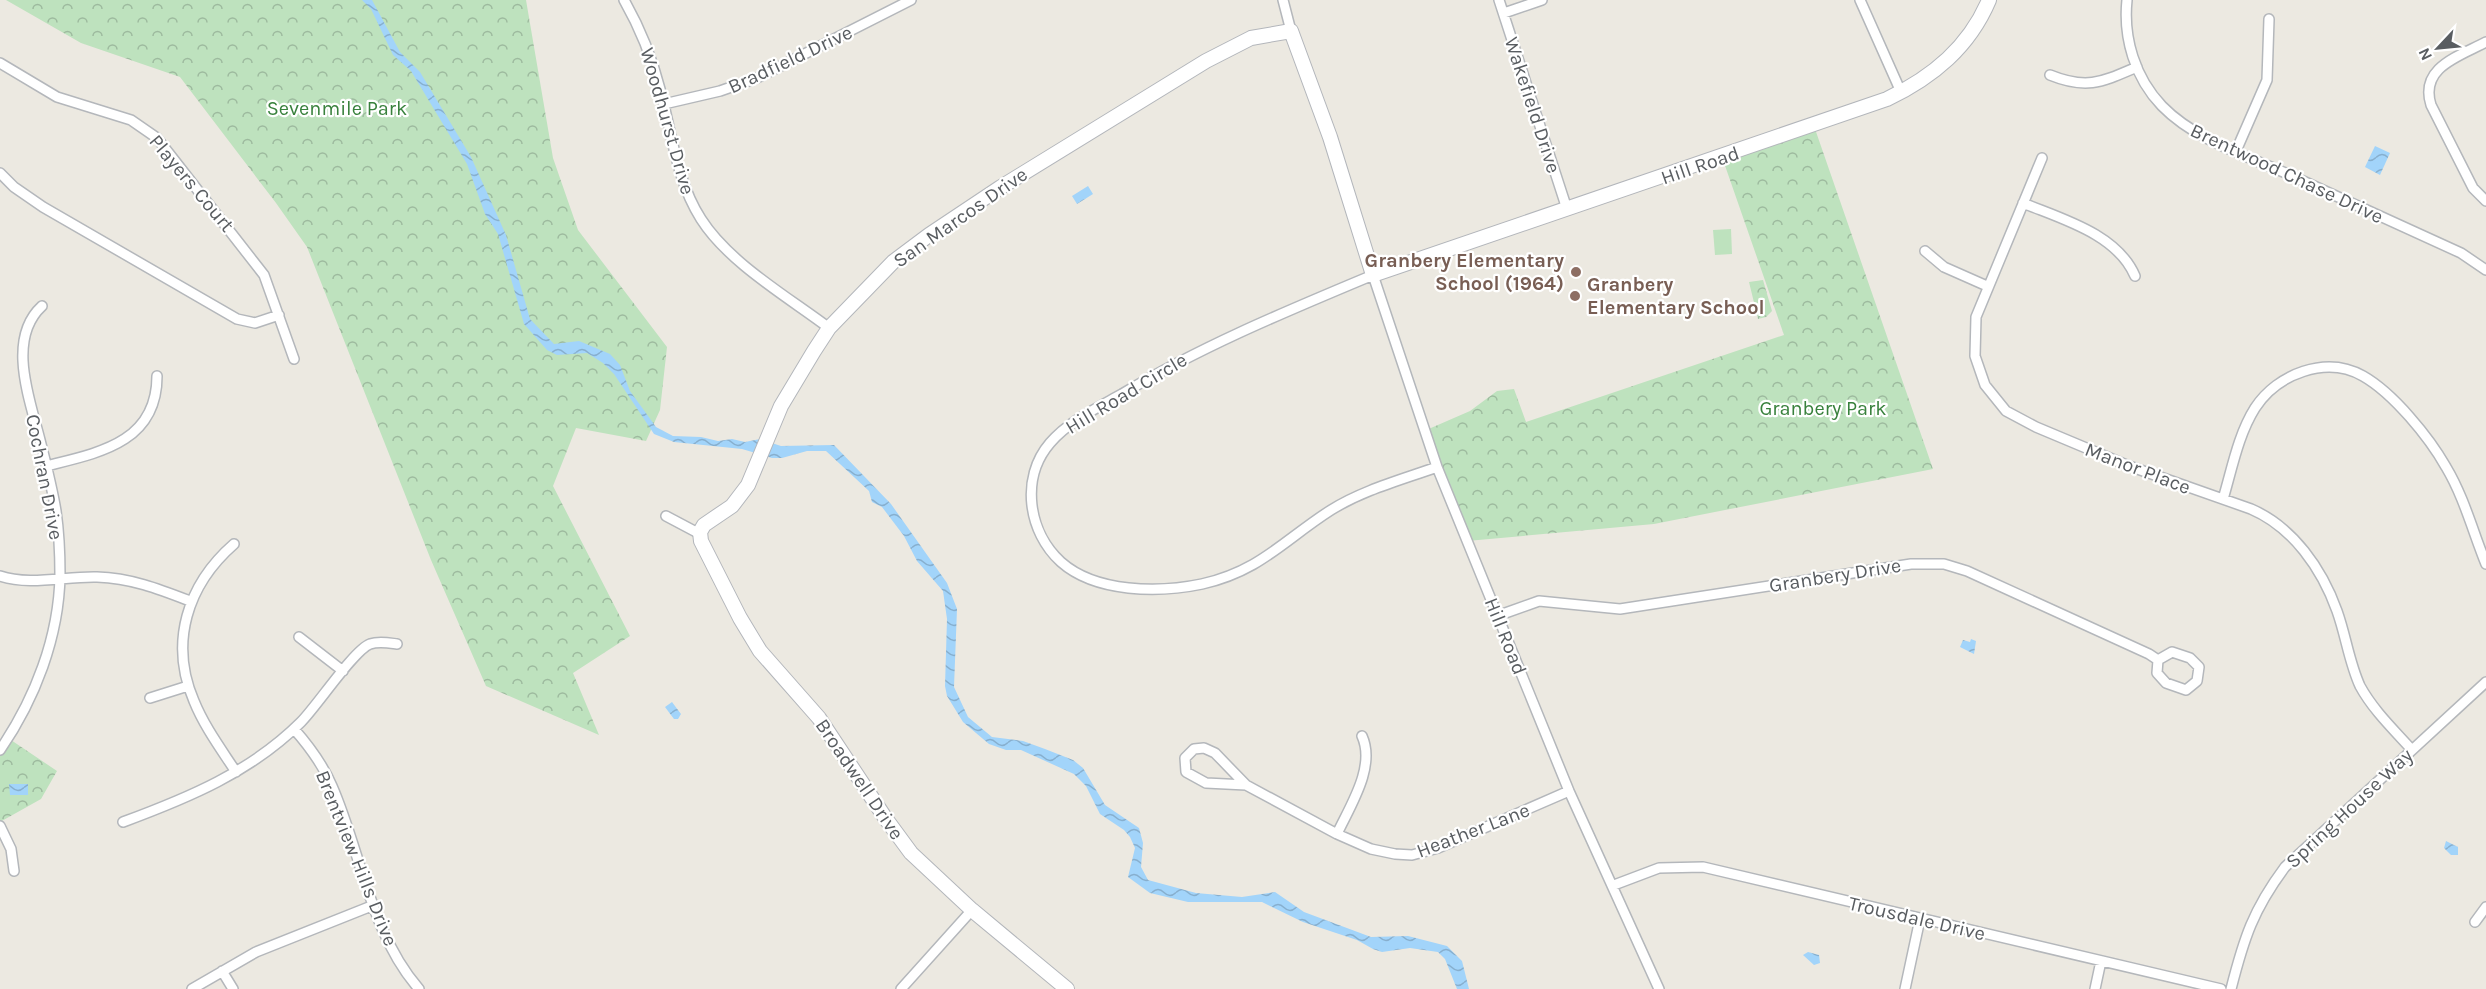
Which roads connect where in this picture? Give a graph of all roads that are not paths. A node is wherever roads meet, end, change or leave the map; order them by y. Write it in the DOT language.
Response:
graph roads {
  1 [pos="624,0"];
  2 [pos="911,0"];
  3 [pos="1283,0"];
  4 [pos="1499,0"];
  5 [pos="1542,0"];
  6 [pos="1860,0"];
  7 [pos="1989,0"];
  8 [pos="2127,0"];
  9 [pos="1503,13"];
  10 [pos="2269,20"];
  11 [pos="1291,31"];
  12 [pos="2486,42"];
  13 [pos="0,63"];
  14 [pos="2137,67"];
  15 [pos="2050,75"];
  16 [pos="1901,92"];
  17 [pos="664,104"];
  18 [pos="2236,151"];
  19 [pos="2042,158"];
  20 [pos="0,173"];
  21 [pos="2486,201"];
  22 [pos="2023,203"];
  23 [pos="1568,209"];
  24 [pos="1924,251"];
  25 [pos="2486,270"];
  26 [pos="1373,275"];
  27 [pos="2135,276"];
  28 [pos="1987,286"];
  29 [pos="42,306"];
  30 [pos="279,315"];
  31 [pos="829,328"];
  32 [pos="294,359"];
  33 [pos="157,376"];
  34 [pos="46,466"];
  35 [pos="1437,467"];
  36 [pos="2223,499"];
  37 [pos="666,516"];
  38 [pos="700,533"];
  39 [pos="234,544"];
  40 [pos="2486,564"];
  41 [pos="0,576"];
  42 [pos="60,578"];
  43 [pos="190,601"];
  44 [pos="1497,616"];
  45 [pos="299,637"];
  46 [pos="397,644"];
  47 [pos="2158,660"];
  48 [pos="343,671"];
  49 [pos="2486,682"];
  50 [pos="188,686"];
  51 [pos="150,698"];
  52 [pos="294,729"];
  53 [pos="1362,736"];
  54 [pos="0,750"];
  55 [pos="2412,750"];
  56 [pos="236,772"];
  57 [pos="1246,785"];
  58 [pos="1569,791"];
  59 [pos="123,822"];
  60 [pos="0,826"];
  61 [pos="1337,834"];
  62 [pos="14,872"];
  63 [pos="1614,885"];
  64 [pos="374,905"];
  65 [pos="2486,908"];
  66 [pos="972,910"];
  67 [pos="1920,919"];
  68 [pos="2475,922"];
  69 [pos="2101,961"];
  70 [pos="222,971"];
  71 [pos="192,989"];
  72 [pos="233,989"];
  73 [pos="419,989"];
  74 [pos="901,989"];
  75 [pos="1067,989"];
  76 [pos="1659,989"];
  77 [pos="1905,989"];
  78 [pos="2095,989"];
  79 [pos="2221,989"];
  80 [pos="2231,989"];
  1 -- 17 [label="street, Woodhurst Drive"];
  2 -- 17 [label="street, Bradfield Drive"];
  3 -- 11 [label="street, Hill Road"];
  4 -- 9 [label="street, Wakefield Drive"];
  5 -- 9 [label="street"];
  6 -- 16 [label="street"];
  7 -- 16 [label="street, Hill Road"];
  8 -- 14 [label="street, Brentwood Chase Drive"];
  9 -- 23 [label="street, Wakefield Drive"];
  10 -- 18 [label="street"];
  11 -- 26 [label="street, Hill Road"];
  11 -- 31 [label="street, San Marcos Drive"];
  12 -- 21 [label="street"];
  13 -- 30 [label="street, Players Court"];
  14 -- 15 [label="street"];
  14 -- 18 [label="street, Brentwood Chase Drive"];
  16 -- 23 [label="street, Hill Road"];
  17 -- 31 [label="street, Woodhurst Drive"];
  18 -- 25 [label="street, Brentwood Chase Drive"];
  19 -- 22 [label="street, Manor Place"];
  20 -- 30 [label="street"];
  22 -- 27 [label="street"];
  22 -- 28 [label="street, Manor Place"];
  23 -- 26 [label="street, Hill Road"];
  24 -- 28 [label="street"];
  26 -- 35 [label="street, Hill Road"];
  26 -- 35 [label="street, Hill Road Circle"];
  28 -- 36 [label="street, Manor Place"];
  29 -- 34 [label="street, Cochran Drive"];
  30 -- 32 [label="street, Players Court"];
  31 -- 38 [label="street, San Marcos Drive"];
  33 -- 34 [label="street"];
  34 -- 42 [label="street, Cochran Drive"];
  35 -- 44 [label="street, Hill Road"];
  36 -- 40 [label="street"];
  36 -- 55 [label="street, Manor Place"];
  37 -- 38 [label="street"];
  38 -- 66 [label="street, Broadwell Drive"];
  39 -- 43 [label="street"];
  41 -- 42 [label="street"];
  42 -- 43 [label="street"];
  42 -- 54 [label="street, Cochran Drive"];
  43 -- 50 [label="street"];
  44 -- 47 [label="street, Granbery Drive"];
  44 -- 58 [label="street, Hill Road"];
  45 -- 48 [label="street"];
  46 -- 48 [label="street"];
  47 -- 47 [label="street"];
  48 -- 52 [label="street"];
  49 -- 55 [label="street, Spring House Way"];
  50 -- 51 [label="street"];
  50 -- 56 [label="street"];
  52 -- 56 [label="street"];
  52 -- 64 [label="street, Brentview Hills Drive"];
  53 -- 61 [label="street"];
  55 -- 80 [label="street, Spring House Way"];
  56 -- 59 [label="street"];
  57 -- 57 [label="street, Heather Lane"];
  57 -- 61 [label="street, Heather Lane"];
  58 -- 61 [label="street, Heather Lane"];
  58 -- 63 [label="street, Hill Road"];
  60 -- 62 [label="street"];
  63 -- 67 [label="street, Trousdale Drive"];
  63 -- 76 [label="street, Hill Road"];
  64 -- 70 [label="street"];
  64 -- 73 [label="street, Brentview Hills Drive"];
  65 -- 68 [label="street"];
  66 -- 74 [label="street"];
  66 -- 75 [label="street, Broadwell Drive"];
  67 -- 69 [label="street, Trousdale Drive"];
  67 -- 77 [label="street"];
  69 -- 78 [label="street"];
  69 -- 79 [label="street, Trousdale Drive"];
  70 -- 71 [label="street"];
  70 -- 72 [label="street"];
}
